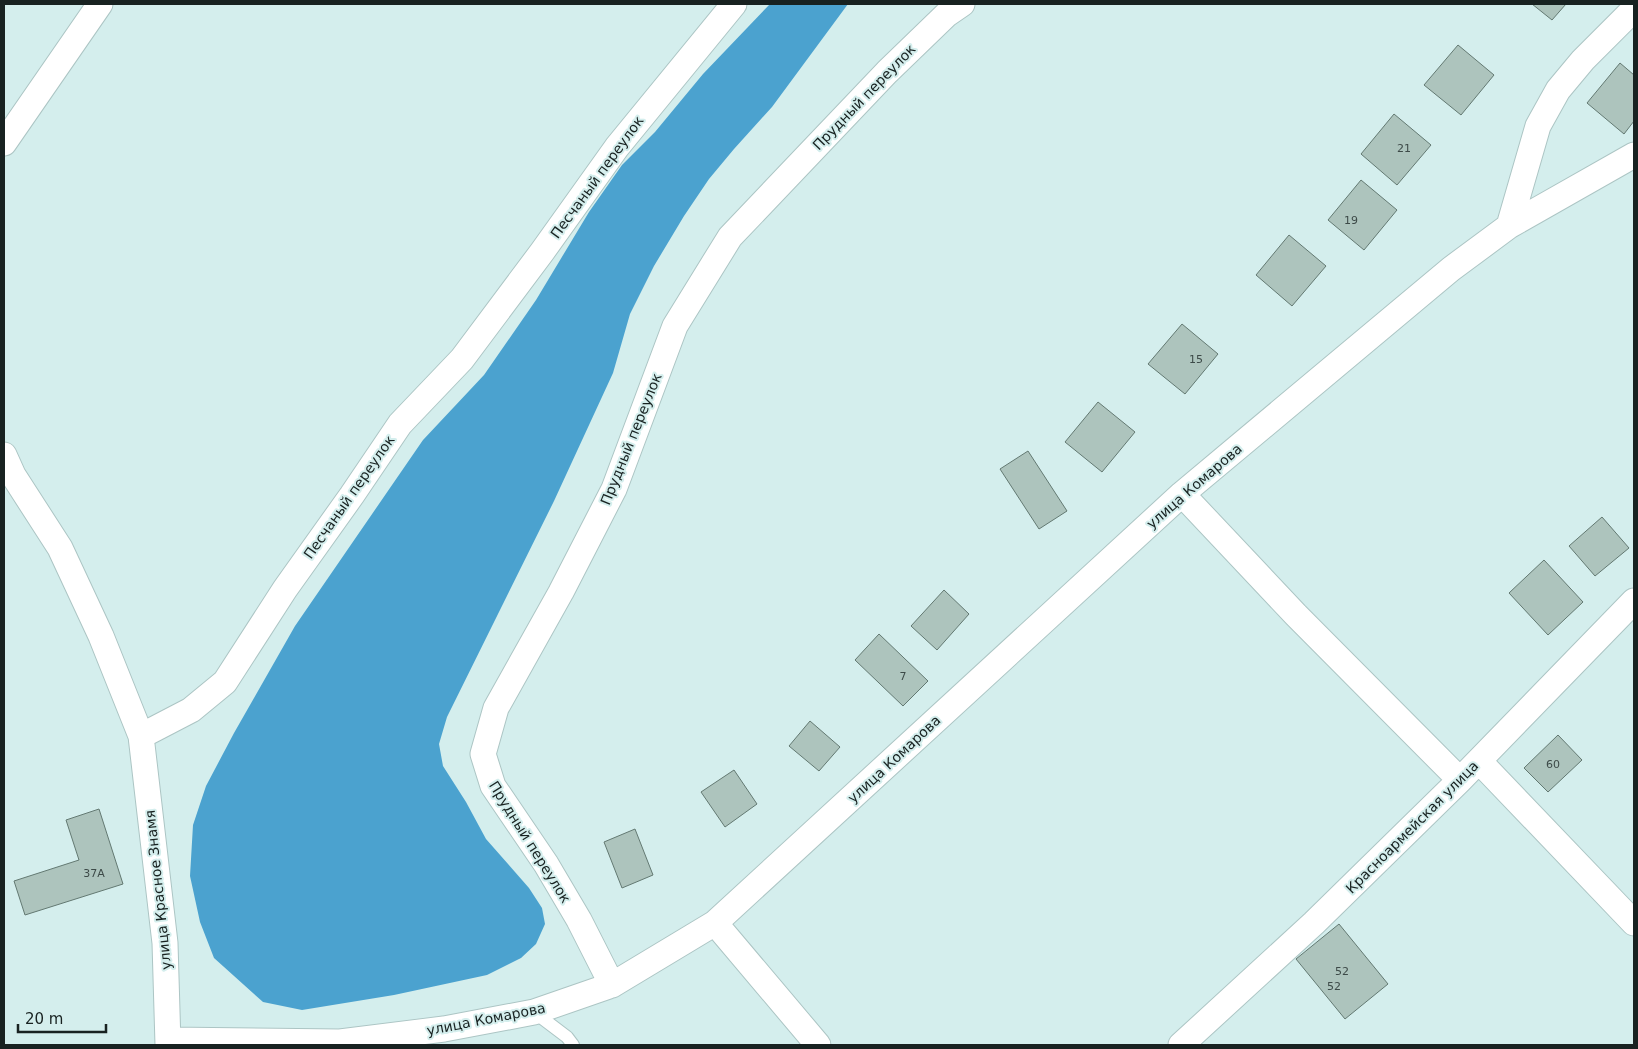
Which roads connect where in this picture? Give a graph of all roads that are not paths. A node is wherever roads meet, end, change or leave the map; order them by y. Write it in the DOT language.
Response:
graph roads {
  1 [pos="100,4"];
  2 [pos="734,4"];
  3 [pos="962,4"];
  4 [pos="1634,9"];
  5 [pos="4,144"];
  6 [pos="1634,155"];
  7 [pos="1509,226"];
  8 [pos="7,471"];
  9 [pos="1182,494"];
  10 [pos="1634,601"];
  11 [pos="141,736"];
  12 [pos="1479,761"];
  13 [pos="1460,780"];
  14 [pos="715,923"];
  15 [pos="1634,923"];
  16 [pos="612,985"];
  17 [pos="534,1012"];
  18 [pos="168,1043"];
  19 [pos="573,1045"];
  20 [pos="818,1045"];
  21 [pos="1181,1045"];
  1 -- 5 [label="street"];
  2 -- 11 [label="street, Песчаный переулок"];
  3 -- 16 [label="street, Прудный переулок"];
  4 -- 7 [label="street"];
  6 -- 7 [label="street, улица Комарова"];
  7 -- 9 [label="street, улица Комарова"];
  8 -- 11 [label="street"];
  9 -- 13 [label="street"];
  9 -- 14 [label="street, улица Комарова"];
  10 -- 12 [label="street, Красноармейская улица"];
  11 -- 18 [label="street, улица Красное Знамя"];
  12 -- 13 [label="street, Красноармейская улица"];
  12 -- 15 [label="street"];
  13 -- 21 [label="street, Красноармейская улица"];
  14 -- 16 [label="street, улица Комарова"];
  14 -- 20 [label="street"];
  16 -- 17 [label="street, улица Комарова"];
  17 -- 18 [label="street, улица Комарова"];
  17 -- 19 [label="lane"];
}
